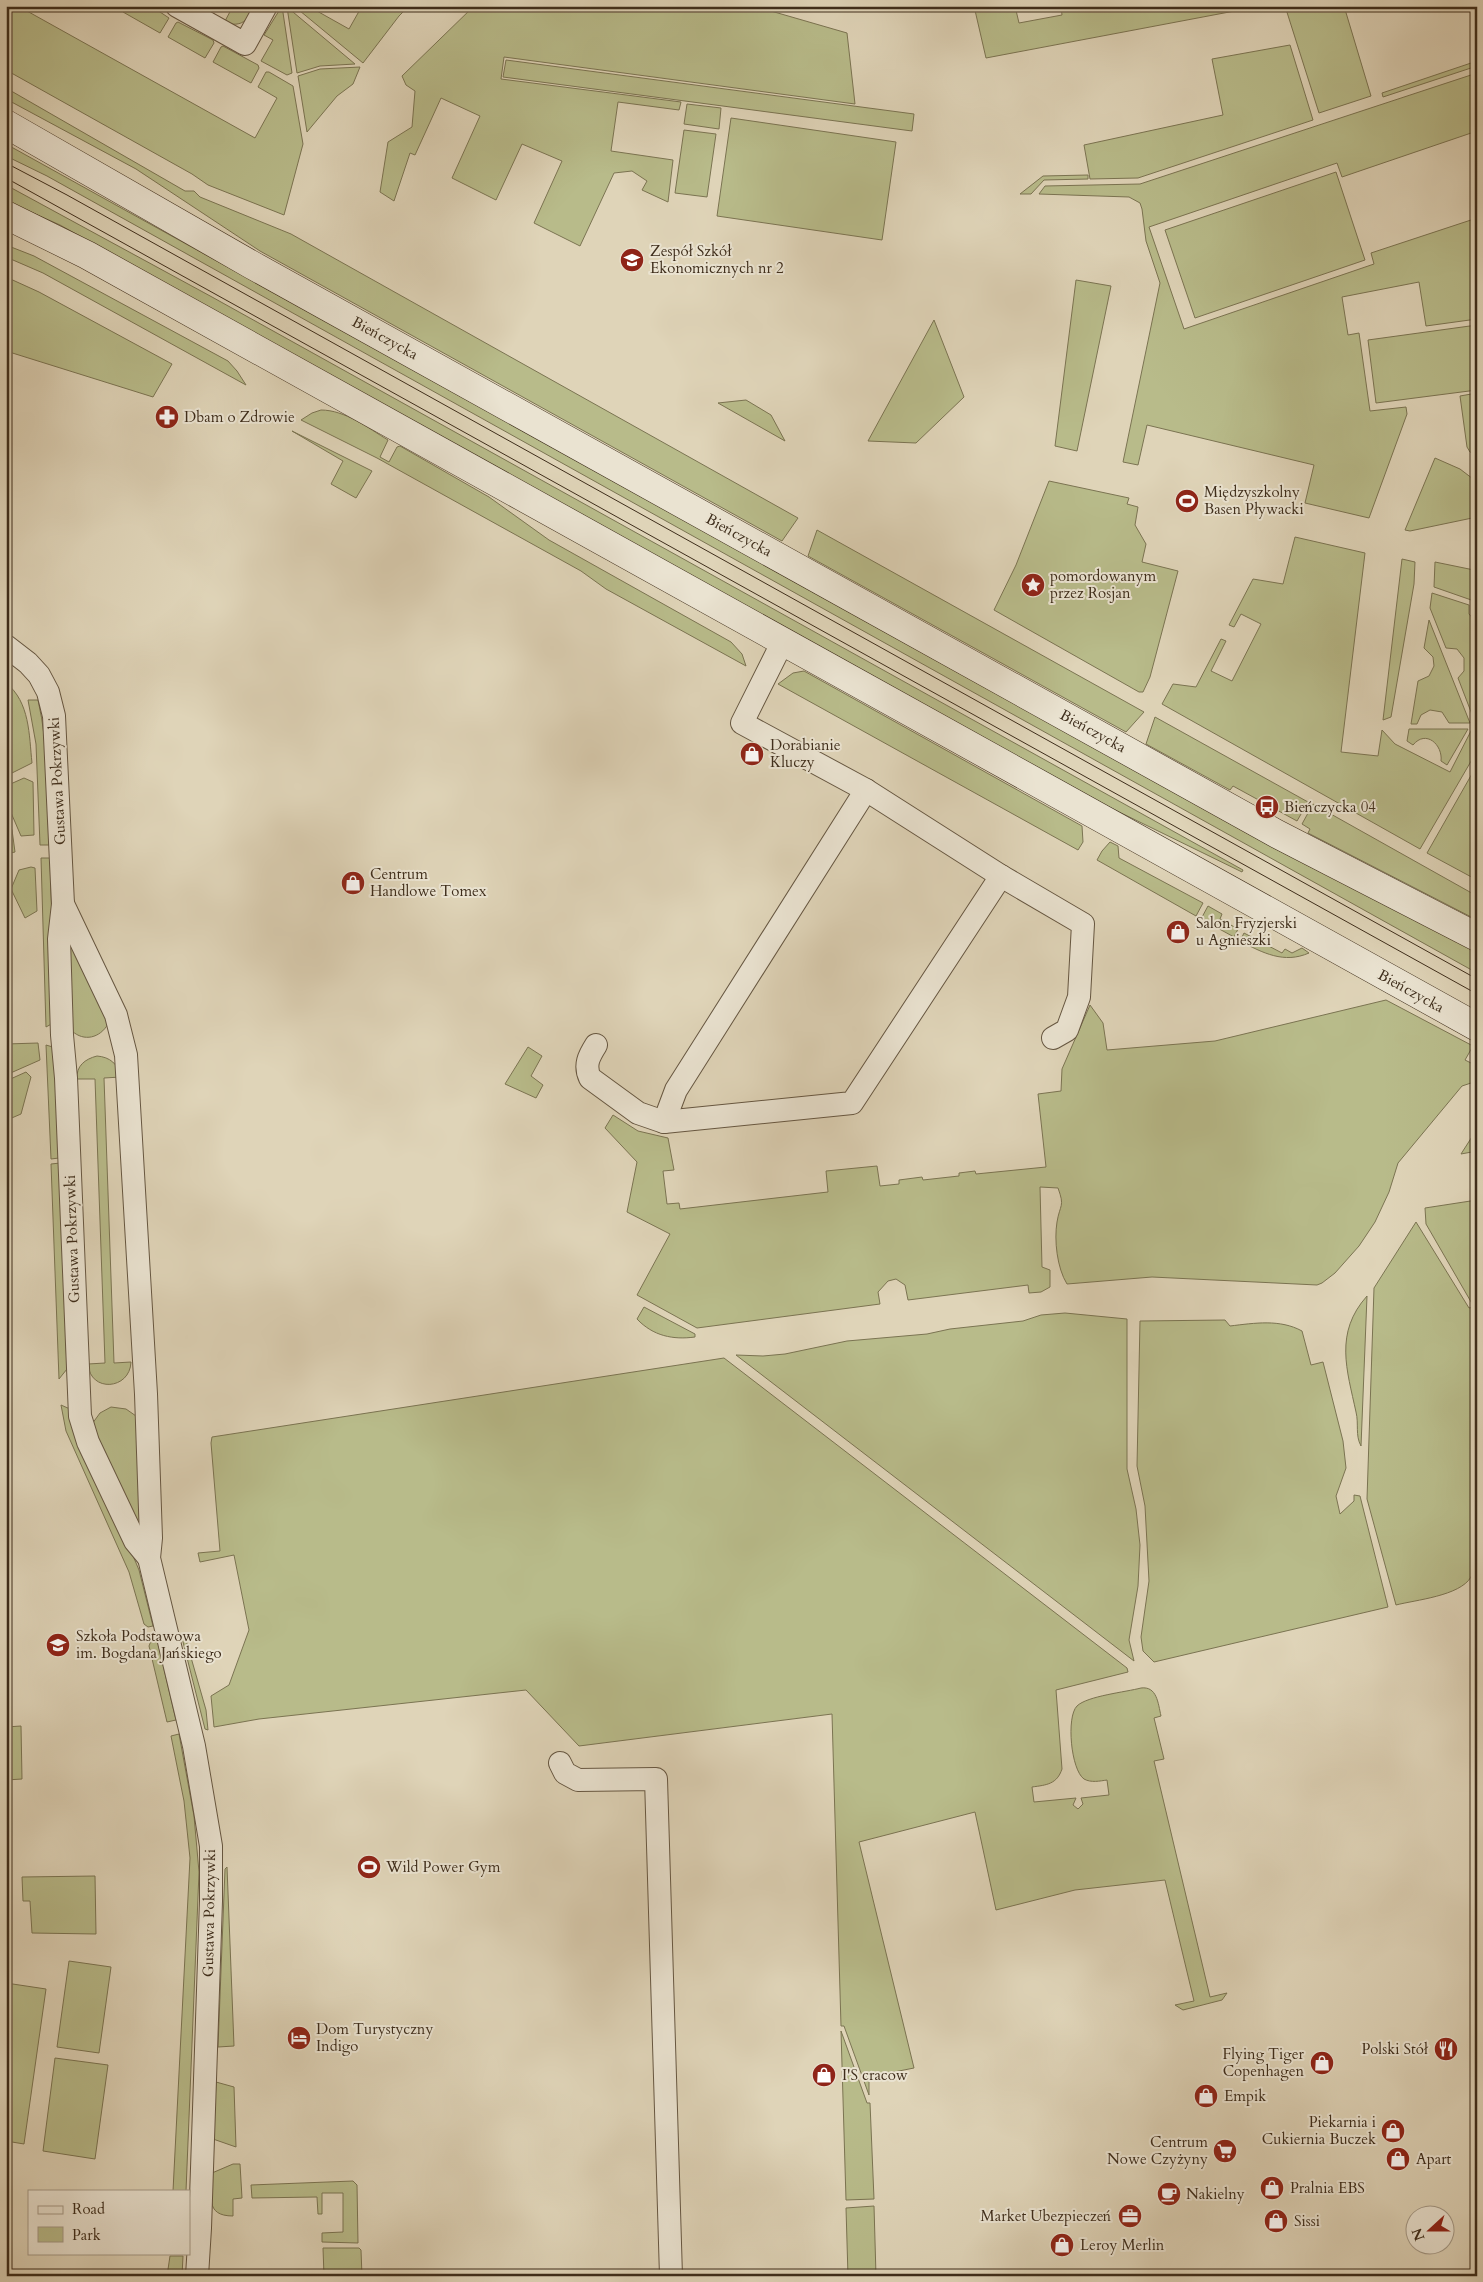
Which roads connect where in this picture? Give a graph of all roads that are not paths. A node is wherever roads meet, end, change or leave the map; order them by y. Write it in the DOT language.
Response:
graph roads {
  1 [pos="178,6"];
  2 [pos="266,6"];
  3 [pos="6,124"];
  4 [pos="6,215"];
  5 [pos="783,641"];
  6 [pos="6,646"];
  7 [pos="866,790"];
  8 [pos="1001,876"];
  9 [pos="63,904"];
  10 [pos="1477,937"];
  11 [pos="1475,1026"];
  12 [pos="1053,1038"];
  13 [pos="596,1045"];
  14 [pos="664,1122"];
  15 [pos="149,1558"];
  16 [pos="560,1763"];
  17 [pos="196,2276"];
  18 [pos="671,2276"];
  1 -- 2 [label="street"];
  3 -- 10 [label="main road, Bieńczycka"];
  4 -- 5 [label="main road, Bieńczycka"];
  5 -- 7 [label="street"];
  5 -- 11 [label="main road, Bieńczycka"];
  6 -- 9 [label="street, Gustawa Pokrzywki"];
  7 -- 8 [label="street"];
  7 -- 14 [label="street"];
  8 -- 12 [label="street"];
  8 -- 14 [label="street"];
  9 -- 15 [label="street, Gustawa Pokrzywki"];
  9 -- 15 [label="street, Gustawa Pokrzywki"];
  13 -- 14 [label="street"];
  15 -- 17 [label="street, Gustawa Pokrzywki"];
  16 -- 18 [label="street"];
}
